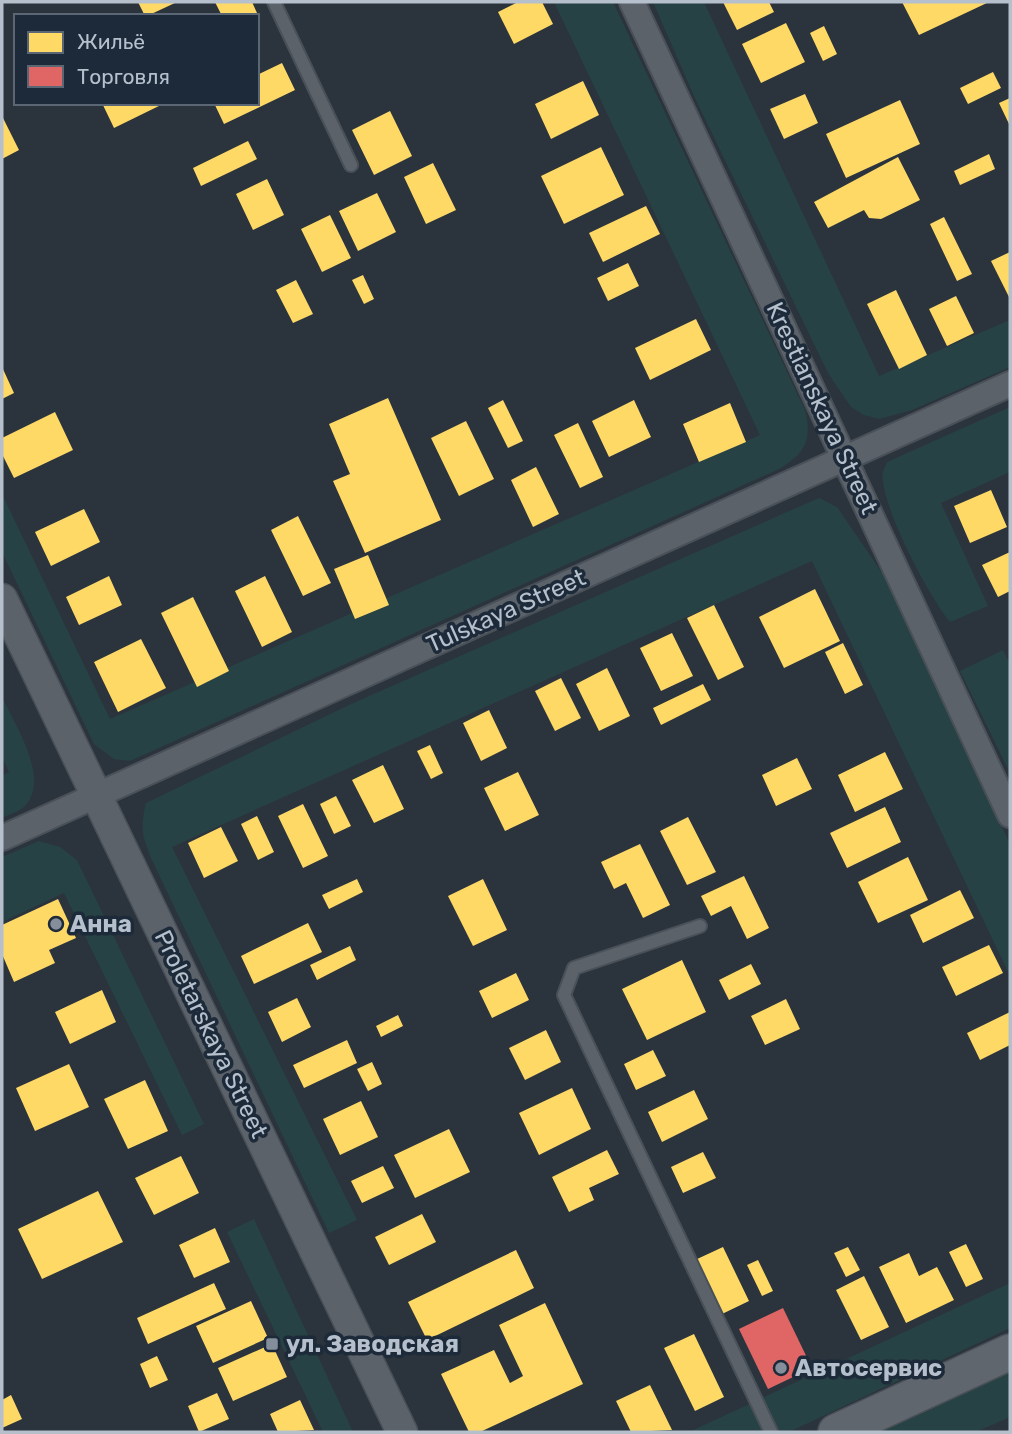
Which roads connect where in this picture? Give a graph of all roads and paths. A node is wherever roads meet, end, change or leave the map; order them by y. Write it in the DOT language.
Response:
graph roads {
  1 [pos="274,2"];
  2 [pos="632,2"];
  3 [pos="351,165"];
  4 [pos="1010,384"];
  5 [pos="844,457"];
  6 [pos="2,599"];
  7 [pos="97,796"];
  8 [pos="1010,815"];
  9 [pos="2,838"];
  10 [pos="700,926"];
  11 [pos="1010,1352"];
  12 [pos="402,1432"];
  13 [pos="771,1432"];
  14 [pos="836,1432"];
  1 -- 3 [label="lane"];
  2 -- 5 [label="street, Krestianskaya Street"];
  4 -- 5 [label="street, Tulskaya Street"];
  5 -- 7 [label="street, Tulskaya Street"];
  5 -- 8 [label="street, Krestianskaya Street"];
  6 -- 7 [label="street, Proletarskaya Street"];
  7 -- 9 [label="street, Tulskaya Street"];
  7 -- 12 [label="street, Proletarskaya Street"];
  10 -- 13 [label="lane"];
  11 -- 14 [label="main road"];
}
